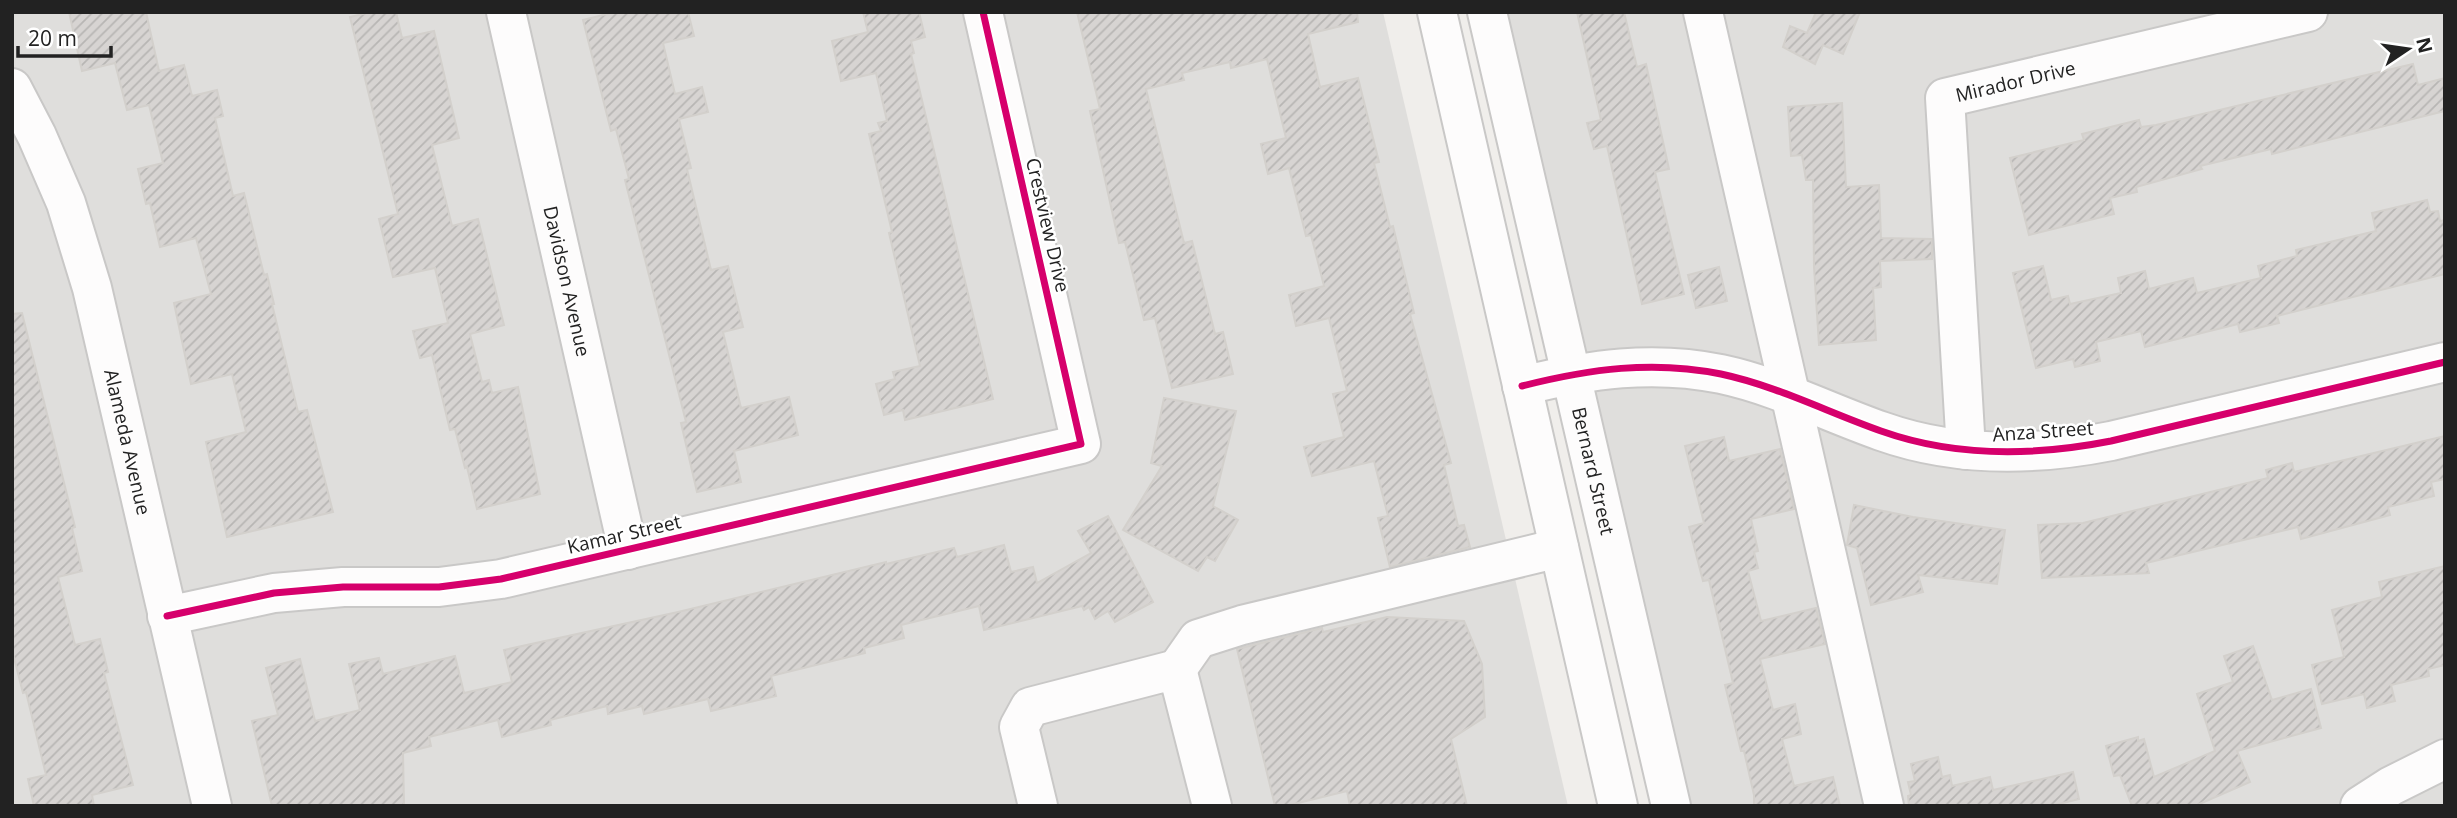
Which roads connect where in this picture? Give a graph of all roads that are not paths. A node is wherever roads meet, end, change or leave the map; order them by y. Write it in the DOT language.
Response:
graph roads {
  1 [pos="506,12"];
  2 [pos="983,12"];
  3 [pos="1437,12"];
  4 [pos="1487,12"];
  5 [pos="1703,12"];
  6 [pos="2308,12"];
  7 [pos="12,88"];
  8 [pos="2445,362"];
  9 [pos="1572,373"];
  10 [pos="1522,386"];
  11 [pos="1790,394"];
  12 [pos="1081,444"];
  13 [pos="1966,450"];
  14 [pos="1559,548"];
  15 [pos="628,550"];
  16 [pos="167,616"];
  17 [pos="1177,669"];
  18 [pos="2445,759"];
  19 [pos="212,806"];
  20 [pos="1038,806"];
  21 [pos="1212,806"];
  22 [pos="1618,806"];
  23 [pos="1671,806"];
  24 [pos="1884,806"];
  25 [pos="2360,806"];
  1 -- 15 [label="street, Davidson Avenue"];
  2 -- 12 [label="street, Crestview Drive"];
  3 -- 10 [label="street"];
  4 -- 9 [label="street, Bernard Street"];
  5 -- 11 [label="street"];
  6 -- 13 [label="street, Mirador Drive"];
  7 -- 16 [label="street, Alameda Avenue"];
  8 -- 13 [label="street, Anza Street"];
  9 -- 10 [label="street, Anza Street"];
  9 -- 11 [label="street, Anza Street"];
  9 -- 23 [label="street, Bernard Street"];
  10 -- 14 [label="street"];
  11 -- 13 [label="street, Anza Street"];
  11 -- 24 [label="street"];
  12 -- 15 [label="street, Kamar Street"];
  14 -- 17 [label="street"];
  14 -- 22 [label="street"];
  15 -- 16 [label="street, Kamar Street"];
  16 -- 19 [label="street, Alameda Avenue"];
  17 -- 20 [label="street"];
  17 -- 21 [label="street"];
  18 -- 25 [label="street"];
}
